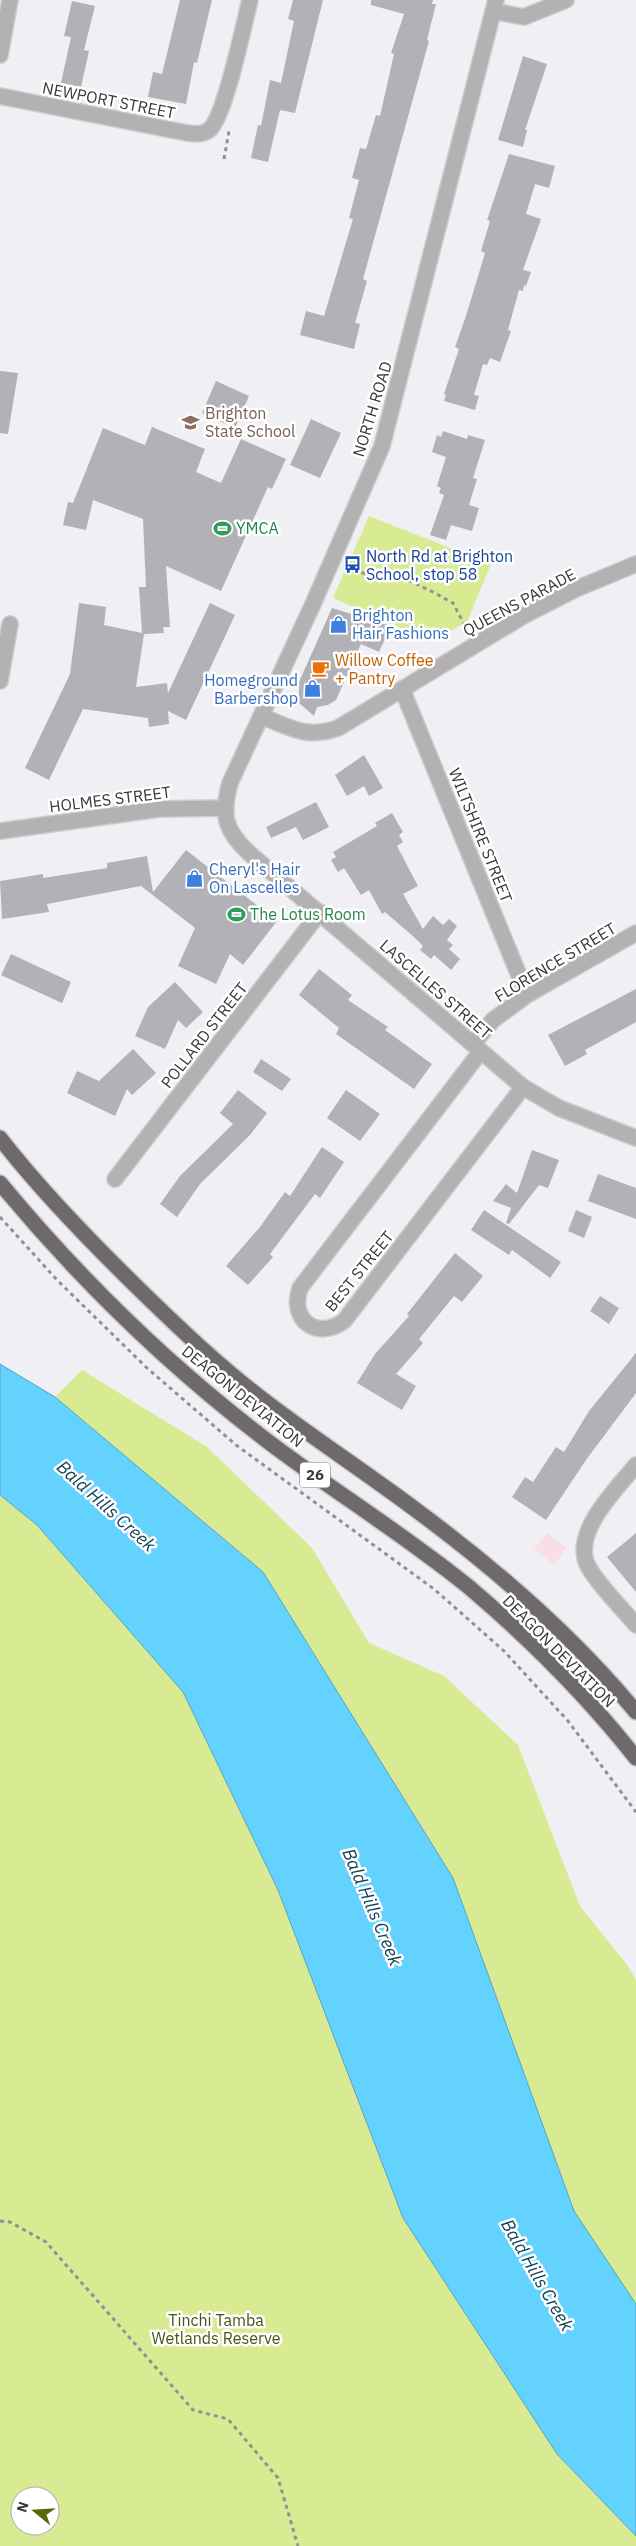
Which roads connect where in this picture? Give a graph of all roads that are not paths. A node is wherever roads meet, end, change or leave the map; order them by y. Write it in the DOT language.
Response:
graph roads {
  1 [pos="10,0"];
  2 [pos="250,0"];
  3 [pos="566,0"];
  4 [pos="494,6"];
  5 [pos="0,54"];
  6 [pos="0,96"];
  7 [pos="636,564"];
  8 [pos="10,624"];
  9 [pos="0,681"];
  10 [pos="402,689"];
  11 [pos="261,716"];
  12 [pos="225,808"];
  13 [pos="0,832"];
  14 [pos="320,912"];
  15 [pos="636,933"];
  16 [pos="527,995"];
  17 [pos="477,1048"];
  18 [pos="523,1088"];
  19 [pos="0,1138"];
  20 [pos="636,1138"];
  21 [pos="115,1179"];
  22 [pos="0,1184"];
  23 [pos="636,1465"];
  24 [pos="636,1624"];
  25 [pos="636,1712"];
  26 [pos="636,1758"];
  1 -- 5 [label="street"];
  2 -- 6 [label="street, NEWPORT STREET"];
  3 -- 4 [label="street"];
  4 -- 11 [label="street, NORTH ROAD"];
  7 -- 10 [label="street, QUEENS PARADE"];
  8 -- 9 [label="street"];
  10 -- 11 [label="street, QUEENS PARADE"];
  10 -- 16 [label="street, WILTSHIRE STREET"];
  11 -- 12 [label="street, NORTH ROAD"];
  12 -- 13 [label="street, HOLMES STREET"];
  12 -- 14 [label="street, LASCELLES STREET"];
  14 -- 17 [label="street, LASCELLES STREET"];
  14 -- 21 [label="street, POLLARD STREET"];
  15 -- 16 [label="street, FLORENCE STREET"];
  16 -- 17 [label="street, FLORENCE STREET"];
  17 -- 18 [label="street, LASCELLES STREET"];
  17 -- 18 [label="street, BEST STREET"];
  18 -- 20 [label="street, LASCELLES STREET"];
  19 -- 25 [label="highway, DEAGON DEVIATION / 26"];
  22 -- 26 [label="highway, DEAGON DEVIATION / 26"];
  23 -- 24 [label="street"];
}
